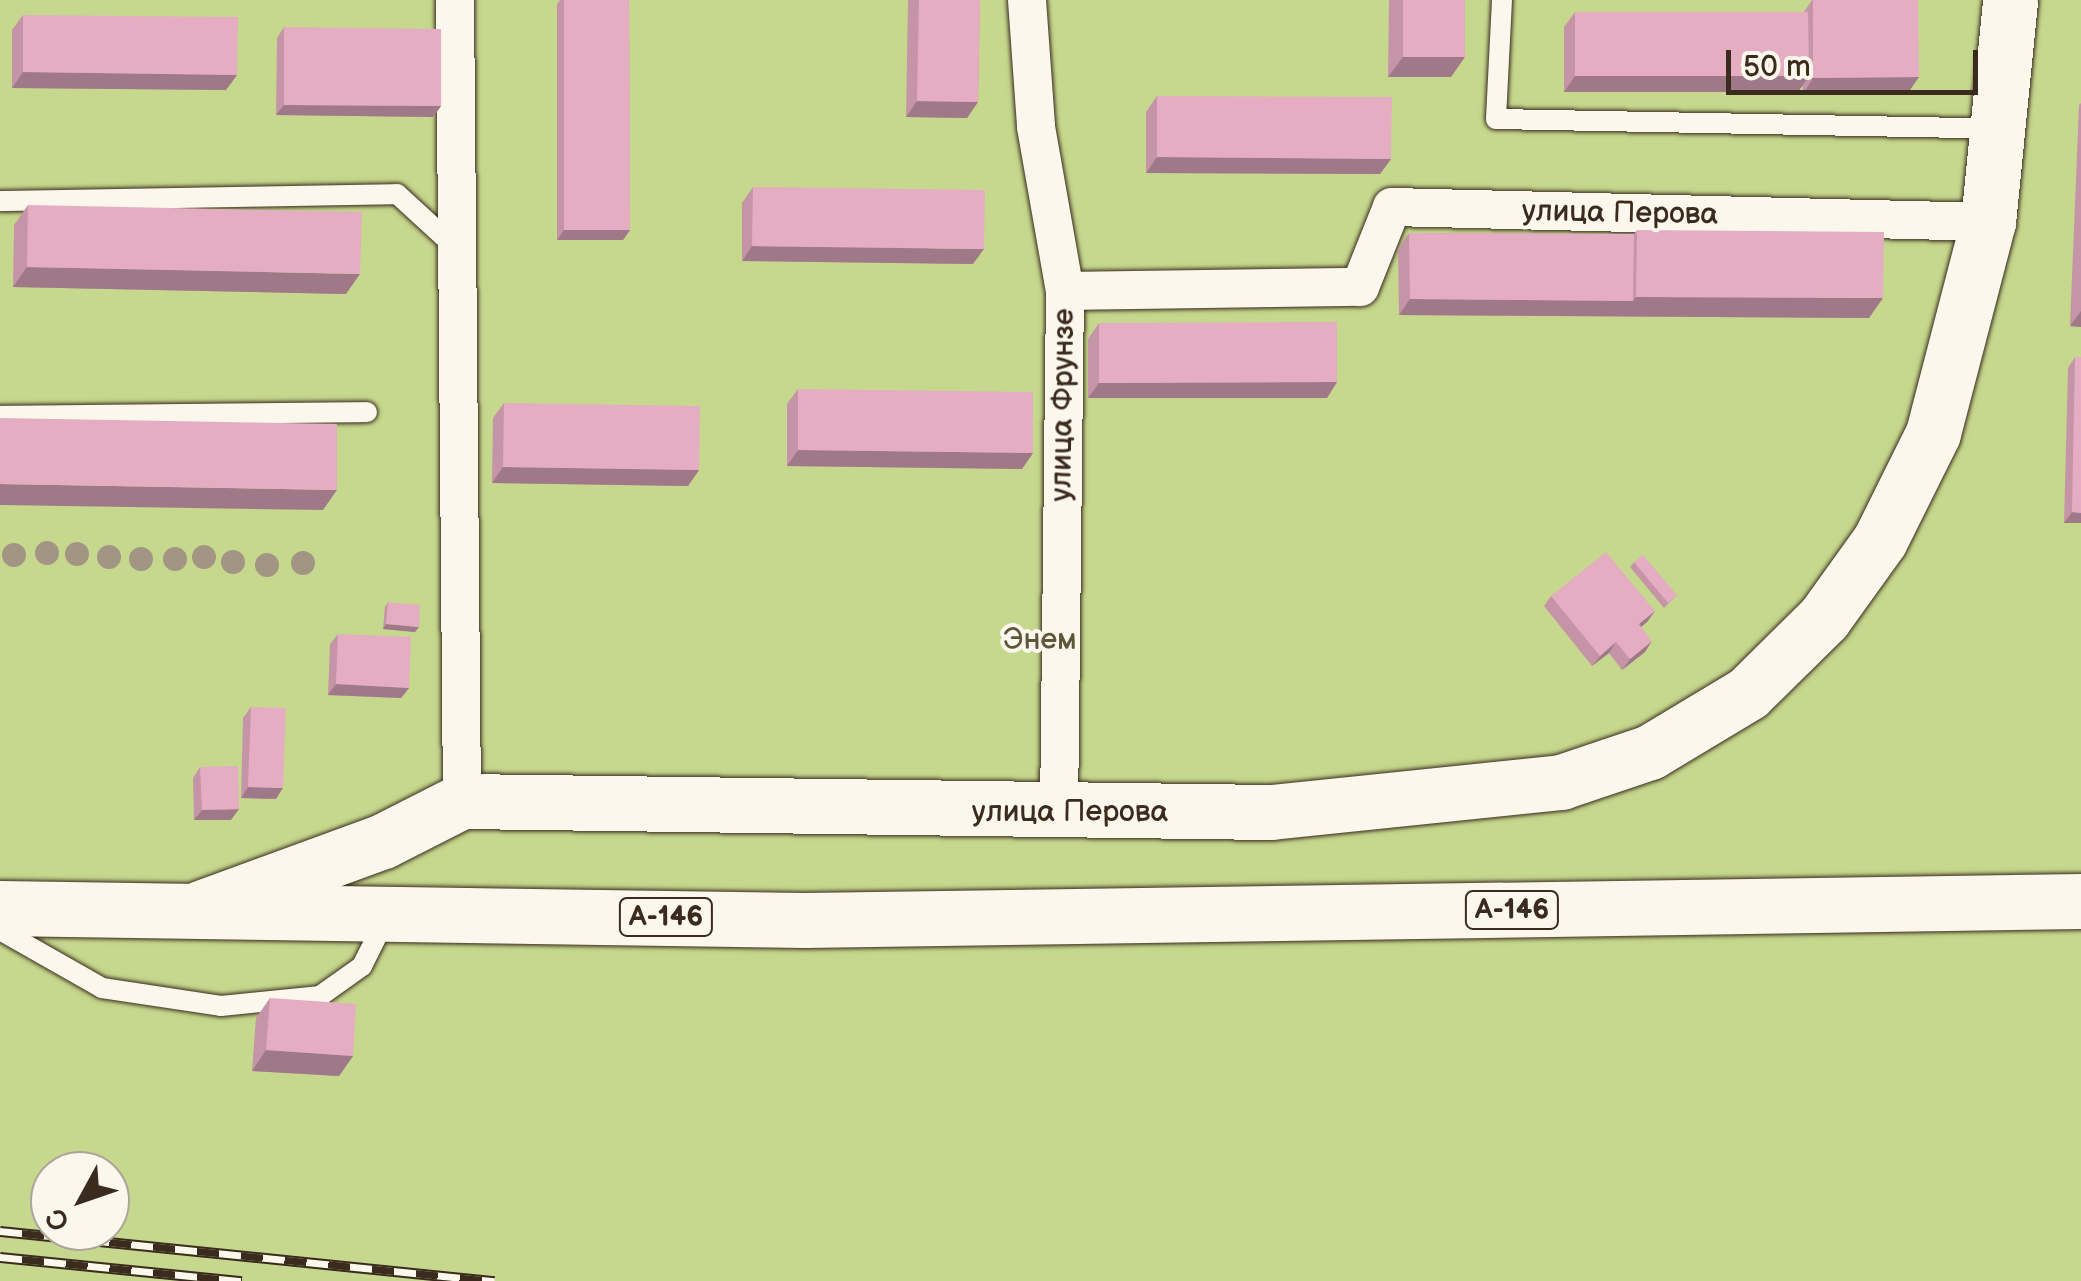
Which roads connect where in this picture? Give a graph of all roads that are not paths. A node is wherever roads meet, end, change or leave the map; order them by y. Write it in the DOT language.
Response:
graph roads {
  1 [pos="456,0"];
  2 [pos="1027,0"];
  3 [pos="1502,0"];
  4 [pos="2010,0"];
  5 [pos="2002,129"];
  6 [pos="0,202"];
  7 [pos="1988,222"];
  8 [pos="462,254"];
  9 [pos="1065,291"];
  10 [pos="367,412"];
  11 [pos="0,416"];
  12 [pos="462,800"];
  13 [pos="1059,813"];
  14 [pos="2081,901"];
  15 [pos="0,908"];
  16 [pos="188,912"];
  17 [pos="389,912"];
  18 [pos="0,930"];
  1 -- 8 [label="street"];
  2 -- 9 [label="street, улица Фрунзе"];
  3 -- 5 [label="lane"];
  4 -- 5 [label="main road, улица Перова"];
  5 -- 7 [label="main road, улица Перова"];
  6 -- 8 [label="lane"];
  7 -- 9 [label="street, улица Перова"];
  7 -- 13 [label="main road, улица Перова"];
  8 -- 12 [label="street"];
  9 -- 13 [label="street, улица Фрунзе"];
  10 -- 11 [label="lane"];
  12 -- 13 [label="main road, улица Перова"];
  12 -- 16 [label="main road, улица Перова"];
  14 -- 17 [label="main road, улица Перова / А-146"];
  15 -- 16 [label="main road, улица Перова / А-146"];
  16 -- 17 [label="main road, улица Перова / А-146"];
  17 -- 18 [label="lane"];
}
